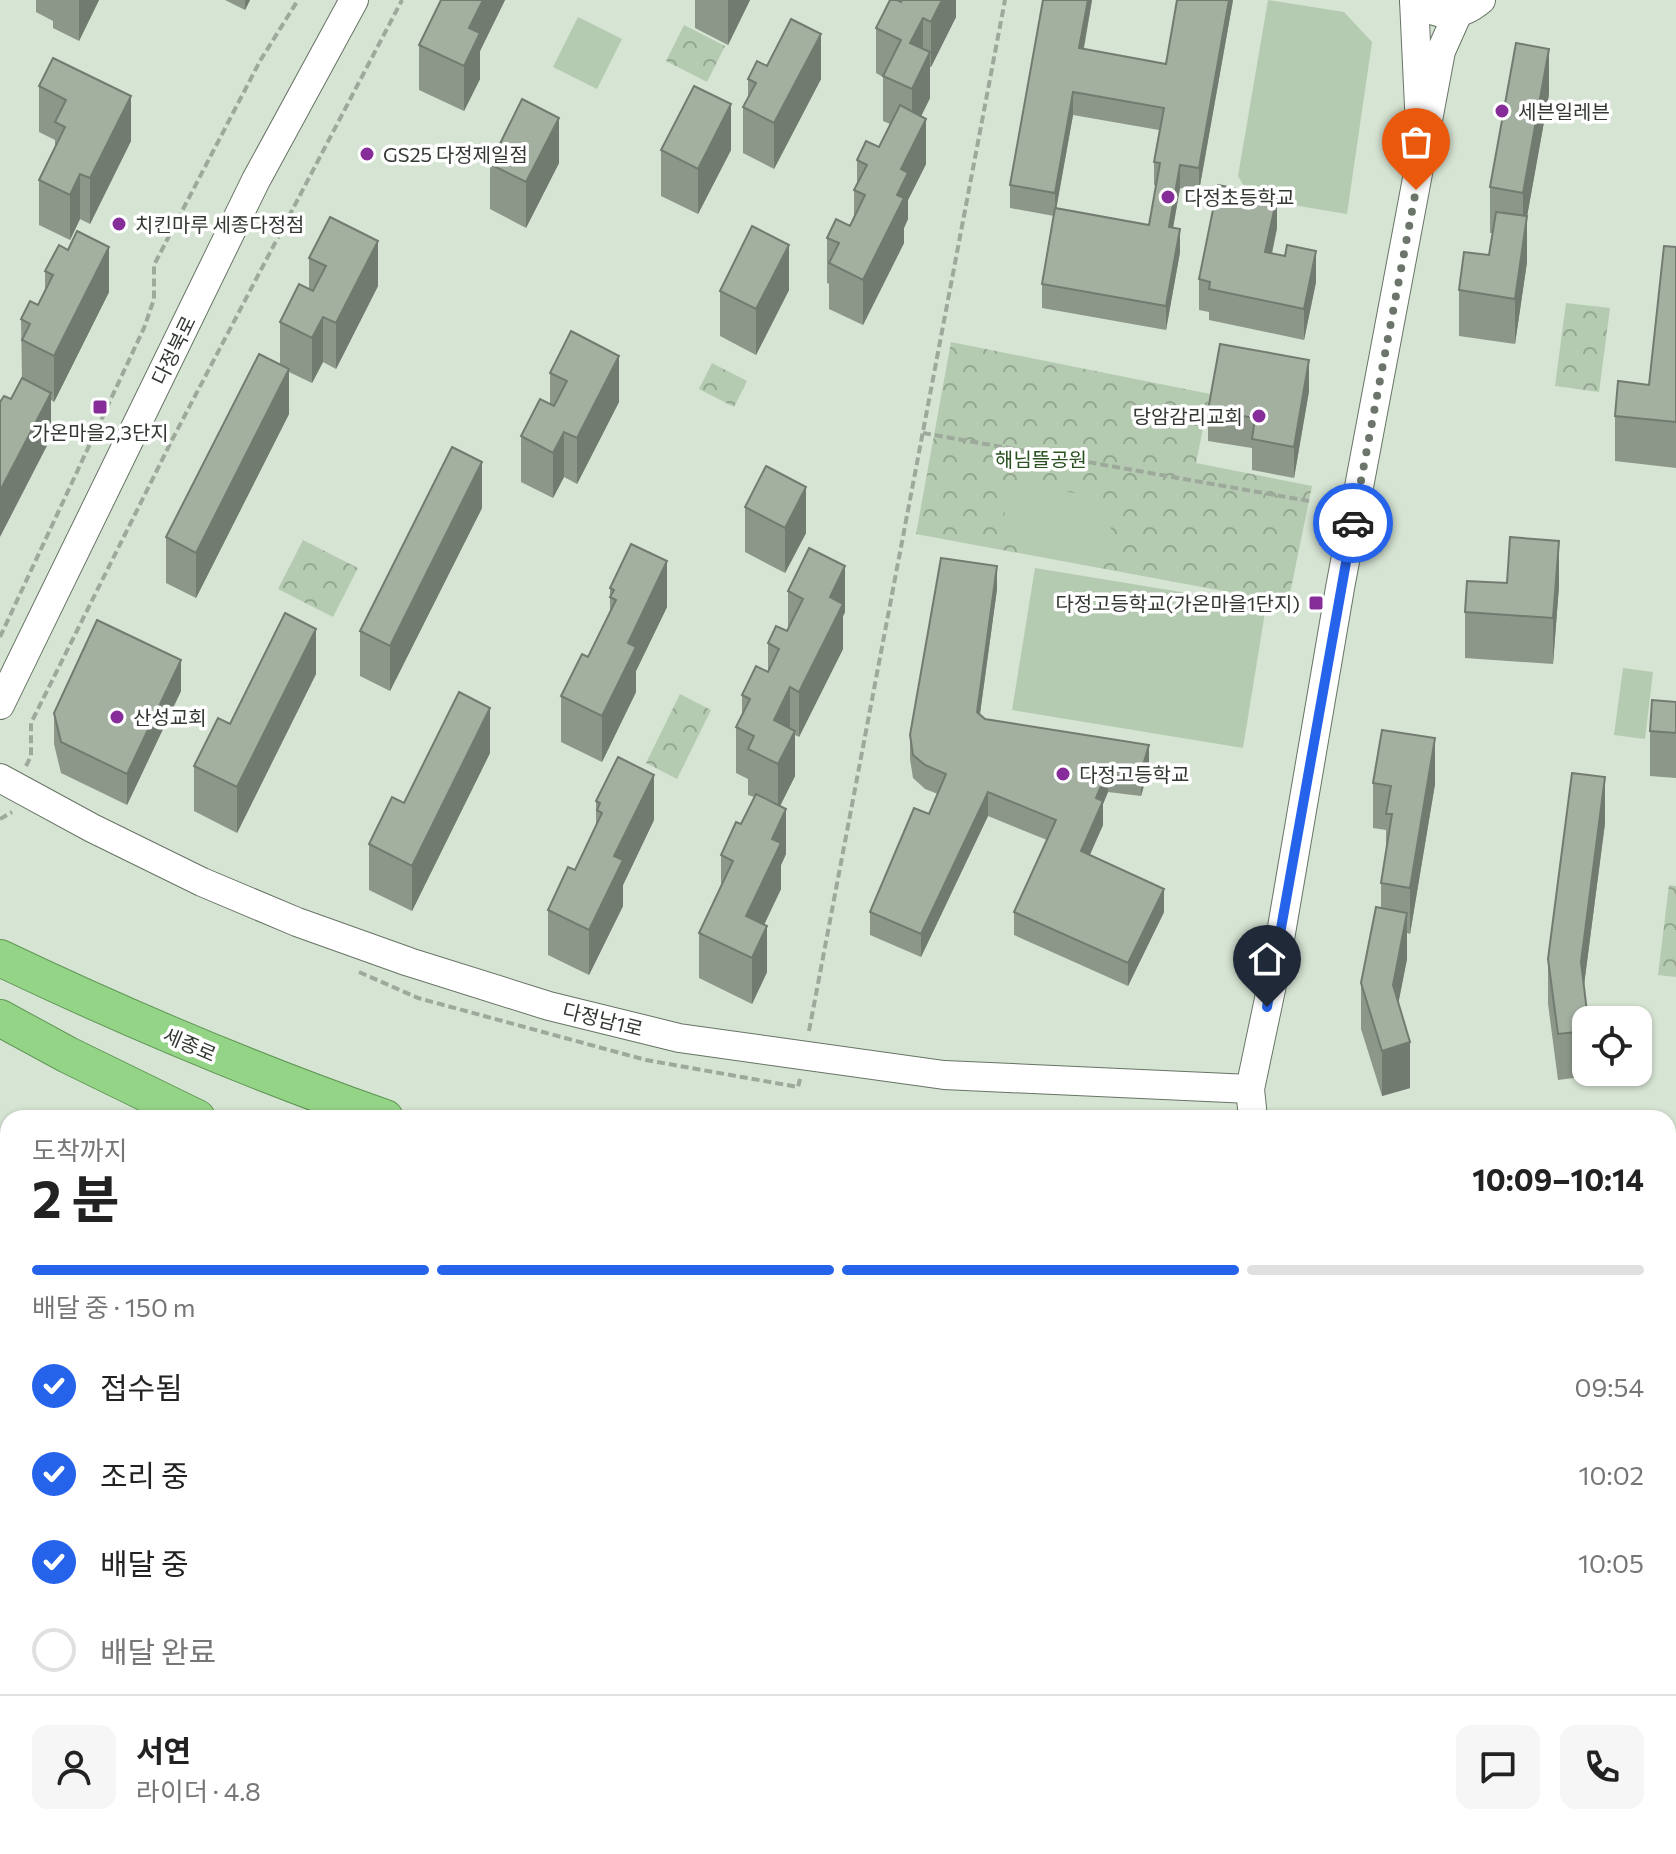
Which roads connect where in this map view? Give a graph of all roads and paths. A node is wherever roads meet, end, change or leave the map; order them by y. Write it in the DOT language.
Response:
graph roads {
  1 [pos="298,0"];
  2 [pos="354,0"];
  3 [pos="402,0"];
  4 [pos="1005,0"];
  5 [pos="1414,0"];
  6 [pos="1475,4"];
  7 [pos="1421,160"];
  8 [pos="923,433"];
  9 [pos="1309,501"];
  10 [pos="0,637"];
  11 [pos="0,705"];
  12 [pos="31,756"];
  13 [pos="0,778"];
  14 [pos="0,958"];
  15 [pos="0,1018"];
  16 [pos="0,1028"];
  17 [pos="807,1040"];
  18 [pos="68,1055"];
  19 [pos="1250,1089"];
  20 [pos="181,1110"];
  21 [pos="363,1110"];
  22 [pos="1252,1110"];
  1 -- 10 [label="path"];
  2 -- 11 [label="street, 다정북로"];
  3 -- 12 [label="path"];
  4 -- 8 [label="path"];
  5 -- 6 [label="street"];
  5 -- 7 [label="street"];
  6 -- 7 [label="street"];
  7 -- 19 [label="street"];
  8 -- 9 [label="path"];
  8 -- 17 [label="path"];
  13 -- 19 [label="street, 다정남1로"];
  14 -- 21 [label="highway, 세종로"];
  15 -- 18 [label="highway"];
  16 -- 18 [label="highway"];
  18 -- 20 [label="highway"];
  19 -- 22 [label="street"];
}
